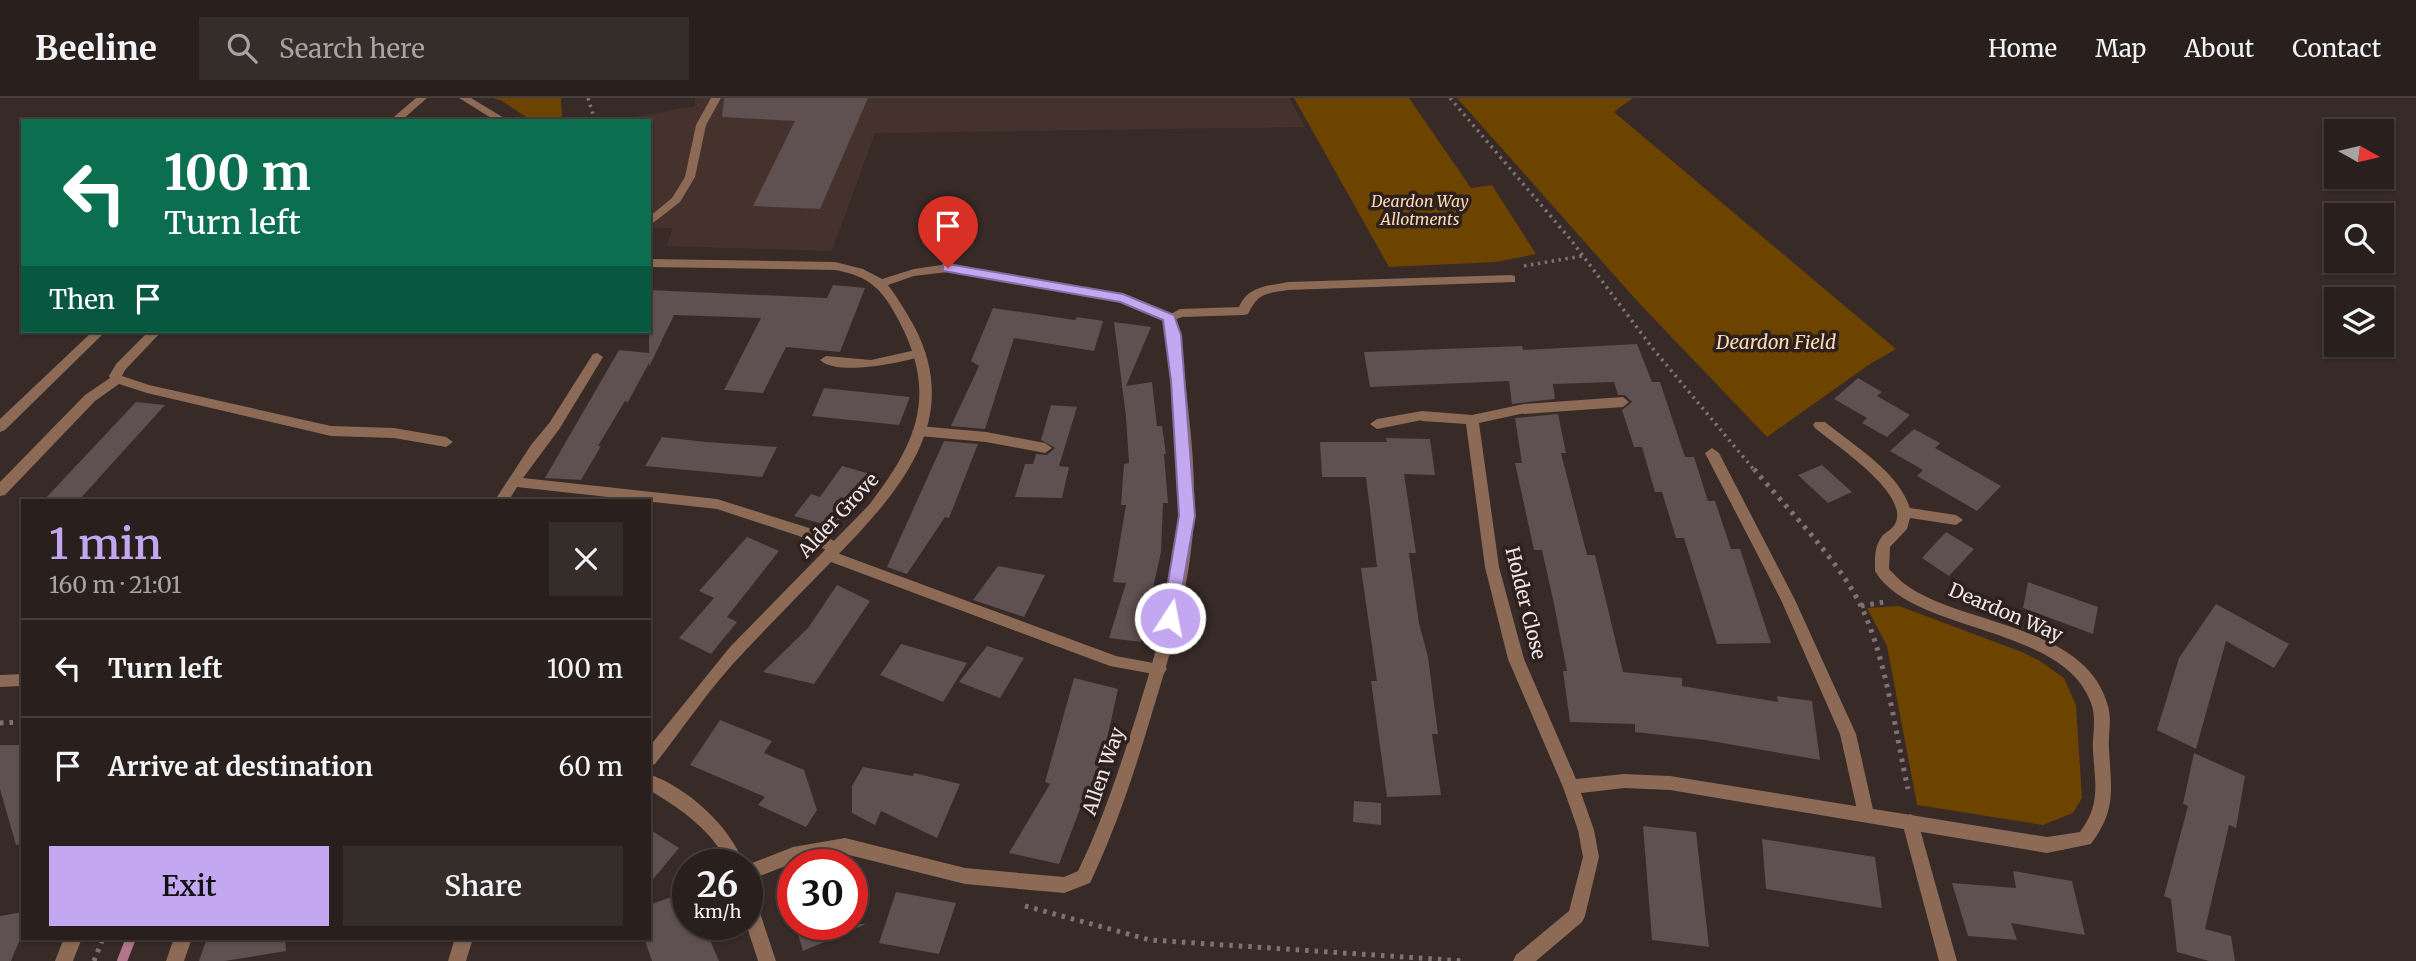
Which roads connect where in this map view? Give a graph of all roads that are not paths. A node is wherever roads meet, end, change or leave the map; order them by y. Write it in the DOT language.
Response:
graph roads {
  1 [pos="422,98"];
  2 [pos="464,98"];
  3 [pos="716,98"];
  4 [pos="396,119"];
  5 [pos="501,119"];
  6 [pos="651,221"];
  7 [pos="651,264"];
  8 [pos="1511,279"];
  9 [pos="881,284"];
  10 [pos="1170,318"];
  11 [pos="98,333"];
  12 [pos="154,333"];
  13 [pos="920,353"];
  14 [pos="597,357"];
  15 [pos="826,360"];
  16 [pos="118,379"];
  17 [pos="1623,402"];
  18 [pos="1472,420"];
  19 [pos="1377,424"];
  20 [pos="1820,425"];
  21 [pos="0,427"];
  22 [pos="919,431"];
  23 [pos="446,442"];
  24 [pos="1045,448"];
  25 [pos="1712,453"];
  26 [pos="514,482"];
  27 [pos="0,491"];
  28 [pos="503,499"];
  29 [pos="1904,512"];
  30 [pos="1956,520"];
  31 [pos="831,552"];
  32 [pos="1159,669"];
  33 [pos="21,680"];
  34 [pos="0,681"];
  35 [pos="651,756"];
  36 [pos="651,782"];
  37 [pos="1572,787"];
  38 [pos="1866,814"];
  39 [pos="1910,822"];
  40 [pos="730,849"];
  41 [pos="763,867"];
  42 [pos="72,940"];
  43 [pos="182,940"];
  44 [pos="463,940"];
  45 [pos="760,940"];
  46 [pos="64,961"];
  47 [pos="175,961"];
  48 [pos="457,961"];
  49 [pos="767,961"];
  50 [pos="1522,961"];
  51 [pos="1948,961"];
  1 -- 4 [label="street"];
  2 -- 5 [label="street"];
  3 -- 6 [label="street"];
  7 -- 9 [label="street, Alder Grove"];
  8 -- 10 [label="street"];
  9 -- 10 [label="street"];
  9 -- 13 [label="street, Alder Grove"];
  10 -- 32 [label="street, Allen Way"];
  11 -- 21 [label="street"];
  12 -- 16 [label="street"];
  13 -- 15 [label="street"];
  13 -- 22 [label="street, Alder Grove"];
  14 -- 26 [label="street"];
  16 -- 23 [label="street"];
  16 -- 27 [label="street"];
  17 -- 18 [label="street"];
  18 -- 19 [label="street"];
  18 -- 37 [label="street, Holder Close"];
  20 -- 29 [label="street"];
  22 -- 24 [label="street"];
  22 -- 31 [label="street, Alder Grove"];
  25 -- 38 [label="street"];
  26 -- 28 [label="street"];
  26 -- 31 [label="street"];
  29 -- 30 [label="street"];
  29 -- 39 [label="street, Deardon Way"];
  31 -- 32 [label="street"];
  31 -- 35 [label="street, Alder Grove"];
  32 -- 41 [label="street, Allen Way"];
  33 -- 34 [label="street"];
  36 -- 40 [label="street"];
  37 -- 38 [label="street, Deardon Way"];
  37 -- 50 [label="street"];
  38 -- 39 [label="street, Deardon Way"];
  39 -- 51 [label="street"];
  42 -- 46 [label="street"];
  43 -- 47 [label="street"];
  44 -- 48 [label="street"];
  45 -- 49 [label="street"];
}
